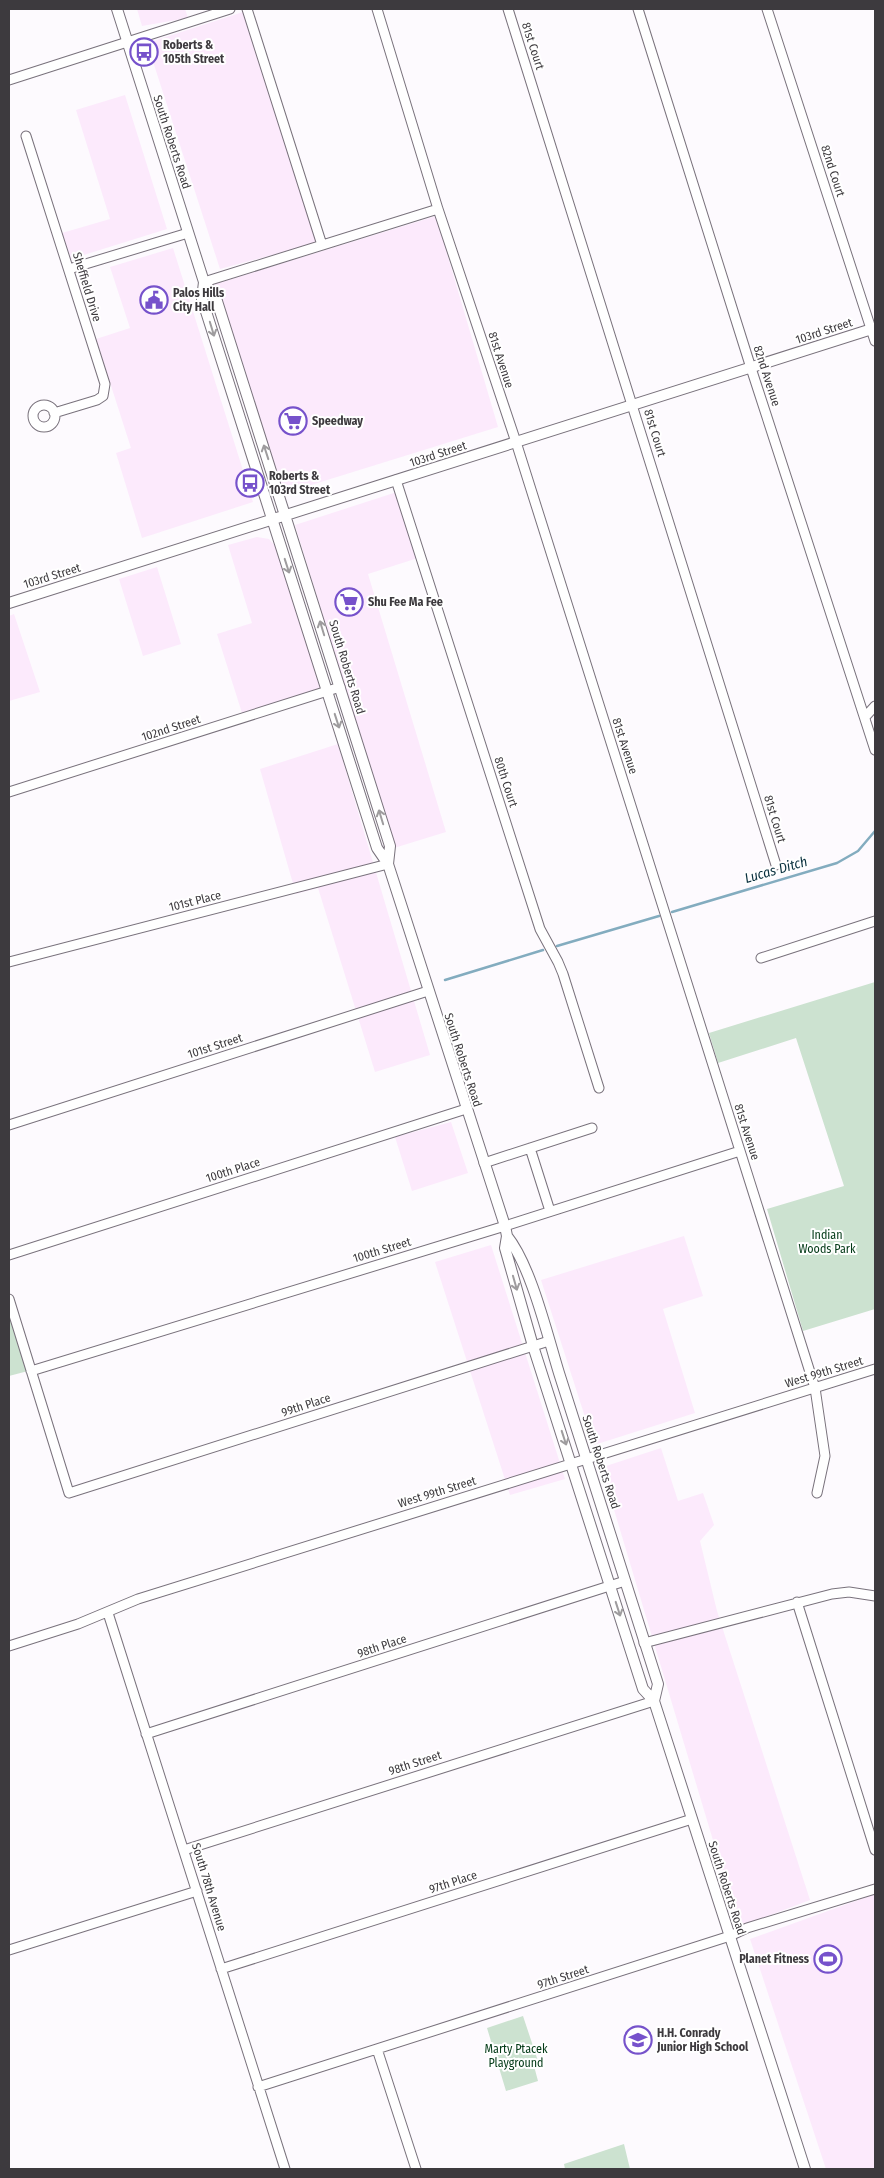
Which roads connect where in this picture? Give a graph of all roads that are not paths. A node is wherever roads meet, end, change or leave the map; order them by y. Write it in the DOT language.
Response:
graph roads {
  1 [pos="117,9"];
  2 [pos="230,9"];
  3 [pos="247,9"];
  4 [pos="377,9"];
  5 [pos="508,9"];
  6 [pos="638,9"];
  7 [pos="767,9"];
  8 [pos="128,42"];
  9 [pos="9,80"];
  10 [pos="26,136"];
  11 [pos="438,209"];
  12 [pos="188,233"];
  13 [pos="322,245"];
  14 [pos="69,269"];
  15 [pos="204,282"];
  16 [pos="874,329"];
  17 [pos="875,341"];
  18 [pos="751,368"];
  19 [pos="633,405"];
  20 [pos="54,413"];
  21 [pos="516,442"];
  22 [pos="396,480"];
  23 [pos="286,515"];
  24 [pos="272,520"];
  25 [pos="9,603"];
  26 [pos="340,687"];
  27 [pos="327,691"];
  28 [pos="875,706"];
  29 [pos="865,717"];
  30 [pos="875,750"];
  31 [pos="9,792"];
  32 [pos="388,864"];
  33 [pos="776,864"];
  34 [pos="875,921"];
  35 [pos="760,958"];
  36 [pos="9,962"];
  37 [pos="428,991"];
  38 [pos="599,1088"];
  39 [pos="466,1109"];
  40 [pos="9,1125"];
  41 [pos="592,1128"];
  42 [pos="530,1148"];
  43 [pos="740,1151"];
  44 [pos="484,1163"];
  45 [pos="550,1211"];
  46 [pos="506,1231"];
  47 [pos="9,1255"];
  48 [pos="9,1299"];
  49 [pos="549,1341"];
  50 [pos="533,1346"];
  51 [pos="875,1369"];
  52 [pos="31,1372"];
  53 [pos="815,1388"];
  54 [pos="588,1460"];
  55 [pos="572,1464"];
  56 [pos="817,1494"];
  57 [pos="625,1581"];
  58 [pos="610,1585"];
  59 [pos="875,1596"];
  60 [pos="797,1602"];
  61 [pos="108,1613"];
  62 [pos="644,1643"];
  63 [pos="9,1646"];
  64 [pos="654,1701"];
  65 [pos="146,1734"];
  66 [pos="692,1818"];
  67 [pos="184,1850"];
  68 [pos="875,1850"];
  69 [pos="875,1889"];
  70 [pos="197,1891"];
  71 [pos="730,1936"];
  72 [pos="9,1950"];
  73 [pos="221,1969"];
  74 [pos="378,2049"];
  75 [pos="258,2087"];
  76 [pos="284,2169"];
  77 [pos="416,2169"];
  78 [pos="805,2169"];
  1 -- 8 [label="street, South Roberts Road"];
  2 -- 8 [label="street"];
  3 -- 13 [label="street"];
  4 -- 11 [label="street, 81st Avenue"];
  5 -- 19 [label="street, 81st Court"];
  6 -- 18 [label="street, 82nd Avenue"];
  7 -- 16 [label="street, 82nd Court"];
  8 -- 9 [label="street"];
  8 -- 12 [label="street, South Roberts Road"];
  10 -- 14 [label="street, Sheffield Drive"];
  11 -- 13 [label="street"];
  11 -- 21 [label="street, 81st Avenue"];
  12 -- 14 [label="street"];
  12 -- 15 [label="street, South Roberts Road"];
  13 -- 15 [label="street"];
  14 -- 20 [label="street, Sheffield Drive"];
  23 -- 15 [label="street, South Roberts Road, one-way"];
  15 -- 24 [label="street, South Roberts Road, one-way"];
  16 -- 17 [label="street, 82nd Court"];
  16 -- 18 [label="street, 103rd Street"];
  18 -- 19 [label="street, 103rd Street"];
  18 -- 29 [label="street, 82nd Avenue"];
  19 -- 21 [label="street, 103rd Street"];
  19 -- 33 [label="street, 81st Court"];
  21 -- 22 [label="street, 103rd Street"];
  21 -- 43 [label="street, 81st Avenue"];
  22 -- 23 [label="street, 103rd Street"];
  22 -- 38 [label="street, 80th Court"];
  23 -- 24 [label="street, 103rd Street"];
  26 -- 23 [label="street, South Roberts Road, one-way"];
  24 -- 25 [label="street, 103rd Street"];
  24 -- 27 [label="street, South Roberts Road, one-way"];
  26 -- 27 [label="street, 102nd Street"];
  32 -- 26 [label="street, South Roberts Road, one-way"];
  27 -- 31 [label="street, 102nd Street"];
  27 -- 32 [label="street, South Roberts Road, one-way"];
  28 -- 29 [label="street"];
  29 -- 30 [label="street, 82nd Avenue"];
  32 -- 36 [label="street, 101st Place"];
  32 -- 37 [label="street, South Roberts Road"];
  34 -- 35 [label="street"];
  37 -- 39 [label="street, South Roberts Road"];
  37 -- 40 [label="street, 101st Street"];
  39 -- 44 [label="street, South Roberts Road"];
  39 -- 47 [label="street, 100th Place"];
  41 -- 42 [label="street"];
  42 -- 44 [label="street"];
  42 -- 45 [label="street"];
  43 -- 45 [label="street, 100th Street"];
  43 -- 53 [label="street, 81st Avenue"];
  44 -- 46 [label="street, South Roberts Road"];
  45 -- 46 [label="street, 100th Street"];
  46 -- 49 [label="street, South Roberts Road"];
  46 -- 50 [label="street, South Roberts Road, one-way"];
  46 -- 52 [label="street, 100th Street"];
  48 -- 52 [label="street"];
  49 -- 50 [label="street, 99th Place"];
  49 -- 54 [label="street, South Roberts Road"];
  50 -- 52 [label="street, 99th Place"];
  50 -- 55 [label="street, South Roberts Road, one-way"];
  51 -- 53 [label="street, West 99th Street"];
  53 -- 54 [label="street, West 99th Street"];
  53 -- 56 [label="street, 81st Avenue"];
  54 -- 55 [label="street, West 99th Street"];
  54 -- 57 [label="street, South Roberts Road"];
  55 -- 58 [label="street, South Roberts Road"];
  55 -- 61 [label="street, West 99th Street"];
  57 -- 58 [label="street, 98th Place"];
  57 -- 62 [label="street, South Roberts Road"];
  58 -- 64 [label="street, South Roberts Road, one-way"];
  58 -- 65 [label="street, 98th Place"];
  59 -- 60 [label="street"];
  60 -- 62 [label="street"];
  60 -- 68 [label="street"];
  61 -- 63 [label="street, West 99th Street"];
  61 -- 65 [label="street, South 78th Avenue"];
  62 -- 64 [label="street, South Roberts Road"];
  64 -- 66 [label="street, South Roberts Road"];
  64 -- 67 [label="street, 98th Street"];
  65 -- 67 [label="street, South 78th Avenue"];
  66 -- 71 [label="street, South Roberts Road"];
  66 -- 73 [label="street, 97th Place"];
  67 -- 70 [label="street, South 78th Avenue"];
  69 -- 71 [label="street, 97th Street"];
  70 -- 72 [label="street"];
  70 -- 73 [label="street, South 78th Avenue"];
  71 -- 74 [label="street, 97th Street"];
  71 -- 78 [label="street, South Roberts Road"];
  73 -- 75 [label="street, South 78th Avenue"];
  74 -- 75 [label="street, 97th Street"];
  74 -- 77 [label="street"];
  75 -- 76 [label="street, South 78th Avenue"];
}
